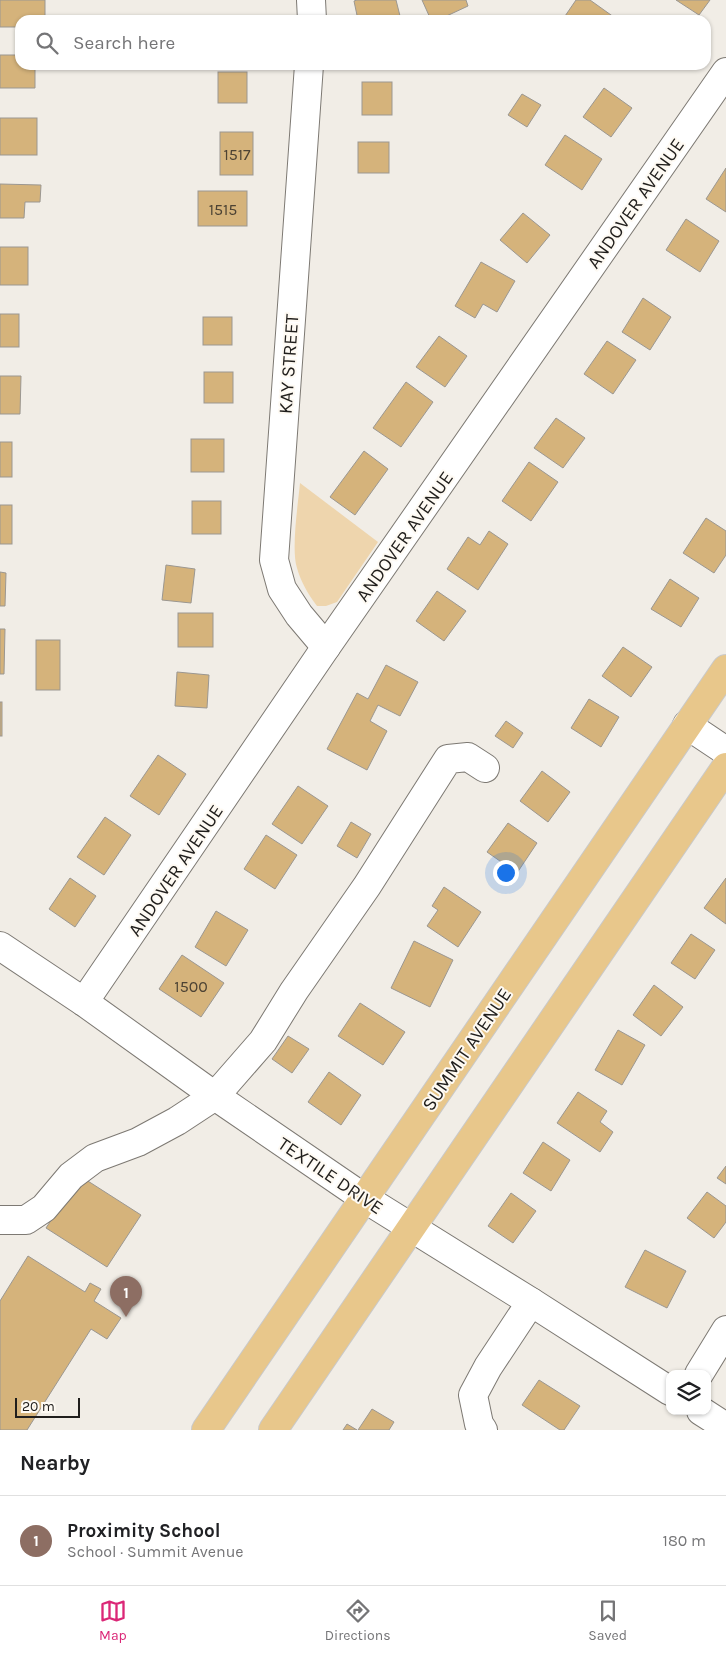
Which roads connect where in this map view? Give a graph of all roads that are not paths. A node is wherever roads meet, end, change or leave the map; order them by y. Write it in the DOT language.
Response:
graph roads {
  1 [pos="311,0"];
  2 [pos="312,15"];
  3 [pos="309,70"];
  4 [pos="726,72"];
  5 [pos="326,647"];
  6 [pos="726,670"];
  7 [pos="687,726"];
  8 [pos="726,751"];
  9 [pos="486,768"];
  10 [pos="726,768"];
  11 [pos="0,946"];
  12 [pos="84,1002"];
  13 [pos="216,1096"];
  14 [pos="364,1198"];
  15 [pos="0,1220"];
  16 [pos="411,1227"];
  17 [pos="531,1302"];
  18 [pos="726,1330"];
  19 [pos="701,1370"];
  20 [pos="666,1388"];
  21 [pos="707,1415"];
  22 [pos="726,1427"];
  23 [pos="206,1430"];
  24 [pos="273,1430"];
  25 [pos="483,1430"];
  1 -- 2 [label="street"];
  3 -- 5 [label="street, KAY STREET"];
  4 -- 5 [label="street, ANDOVER AVENUE"];
  5 -- 12 [label="street, ANDOVER AVENUE"];
  6 -- 7 [label="main road, SUMMIT AVENUE"];
  7 -- 8 [label="street"];
  7 -- 14 [label="main road, SUMMIT AVENUE"];
  9 -- 13 [label="street"];
  10 -- 16 [label="main road"];
  11 -- 12 [label="street, TEXTILE DRIVE"];
  12 -- 13 [label="street, TEXTILE DRIVE"];
  13 -- 14 [label="street, TEXTILE DRIVE"];
  13 -- 15 [label="street"];
  14 -- 16 [label="street, TEXTILE DRIVE"];
  14 -- 23 [label="main road, SUMMIT AVENUE"];
  16 -- 17 [label="street, TEXTILE DRIVE"];
  16 -- 24 [label="main road"];
  17 -- 20 [label="street, TEXTILE DRIVE"];
  17 -- 25 [label="street"];
  18 -- 19 [label="street"];
  21 -- 22 [label="street"];
}
